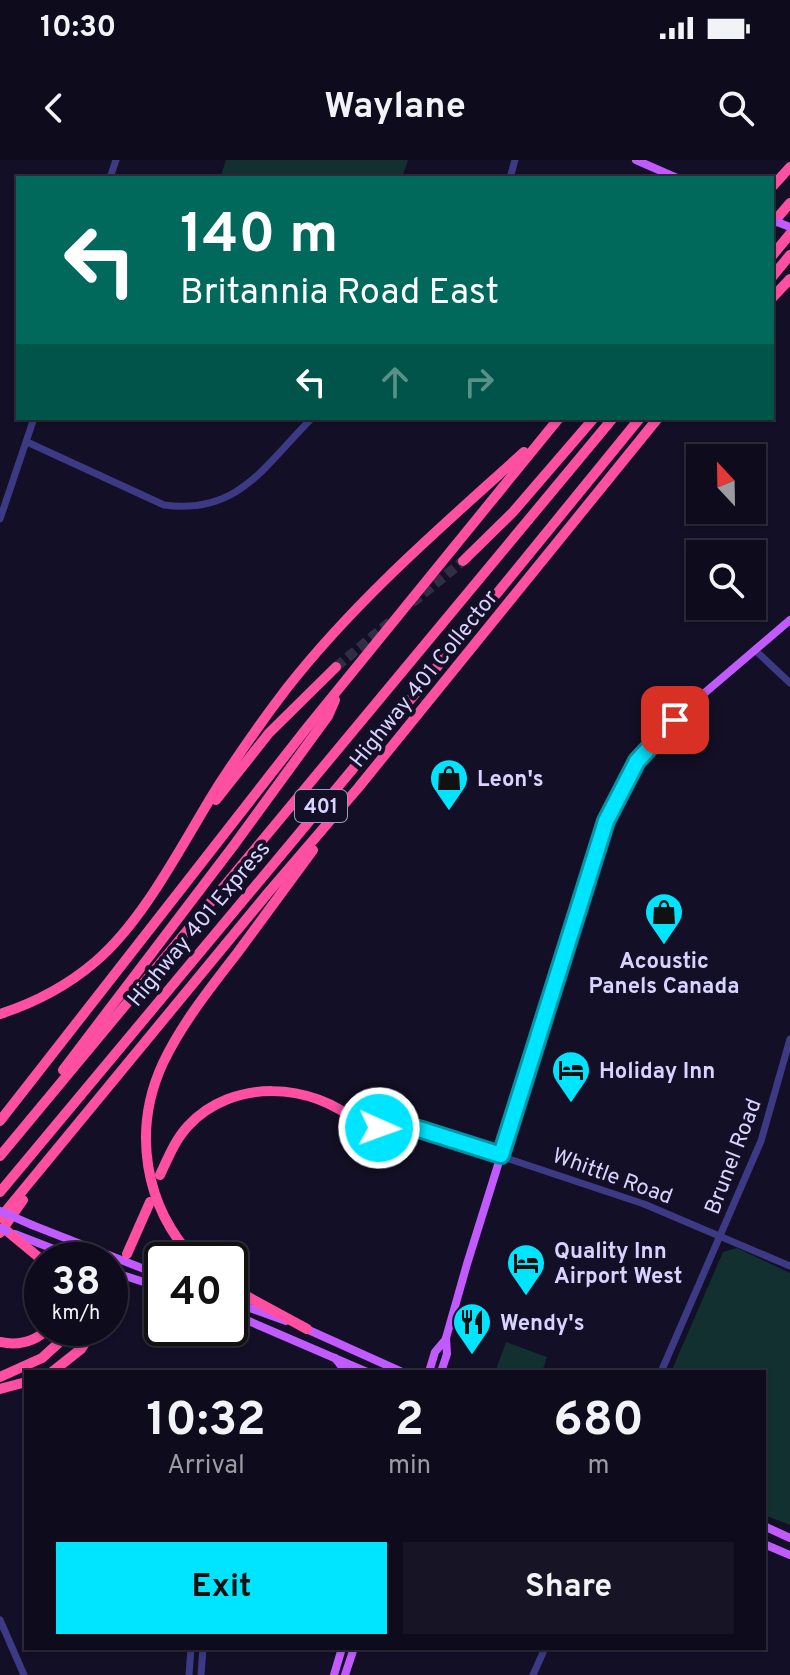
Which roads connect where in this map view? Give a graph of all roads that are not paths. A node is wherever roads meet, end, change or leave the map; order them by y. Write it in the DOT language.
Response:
graph roads {
  1 [pos="636,160"];
  2 [pos="790,167"];
  3 [pos="672,176"];
  4 [pos="774,185"];
  5 [pos="790,203"];
  6 [pos="774,220"];
  7 [pos="790,234"];
  8 [pos="774,254"];
  9 [pos="790,255"];
  10 [pos="774,275"];
  11 [pos="790,279"];
  12 [pos="774,296"];
  13 [pos="33,420"];
  14 [pos="310,420"];
  15 [pos="557,420"];
  16 [pos="592,420"];
  17 [pos="611,420"];
  18 [pos="638,420"];
  19 [pos="659,420"];
  20 [pos="546,432"];
  21 [pos="27,442"];
  22 [pos="0,519"];
  23 [pos="463,561"];
  24 [pos="790,620"];
  25 [pos="756,651"];
  26 [pos="336,667"];
  27 [pos="790,683"];
  28 [pos="341,687"];
  29 [pos="358,788"];
  30 [pos="190,833"];
  31 [pos="0,1014"];
  32 [pos="790,1039"];
  33 [pos="384,1109"];
  34 [pos="0,1121"];
  35 [pos="358,1123"];
  36 [pos="379,1128"];
  37 [pos="419,1129"];
  38 [pos="501,1155"];
  39 [pos="0,1156"];
  40 [pos="160,1175"];
  41 [pos="29,1183"];
  42 [pos="0,1192"];
  43 [pos="150,1202"];
  44 [pos="0,1211"];
  45 [pos="0,1218"];
  46 [pos="2,1231"];
  47 [pos="720,1235"];
  48 [pos="21,1239"];
  49 [pos="24,1242"];
  50 [pos="30,1242"];
  51 [pos="71,1242"];
  52 [pos="181,1242"];
  53 [pos="128,1252"];
  54 [pos="790,1266"];
  55 [pos="248,1297"];
  56 [pos="248,1308"];
  57 [pos="248,1321"];
  58 [pos="307,1329"];
  59 [pos="446,1338"];
  60 [pos="0,1342"];
  61 [pos="24,1342"];
  62 [pos="55,1346"];
  63 [pos="83,1346"];
  64 [pos="334,1358"];
  65 [pos="55,1370"];
  66 [pos="344,1370"];
  67 [pos="362,1370"];
  68 [pos="398,1370"];
  69 [pos="430,1370"];
  70 [pos="442,1370"];
  71 [pos="662,1370"];
  72 [pos="0,1377"];
  73 [pos="24,1383"];
  74 [pos="0,1389"];
  75 [pos="766,1527"];
  76 [pos="790,1538"];
  77 [pos="766,1545"];
  78 [pos="790,1555"];
  79 [pos="0,1620"];
  80 [pos="191,1650"];
  81 [pos="203,1650"];
  82 [pos="341,1650"];
  83 [pos="353,1650"];
  84 [pos="544,1650"];
  85 [pos="24,1675"];
  86 [pos="189,1675"];
  87 [pos="201,1675"];
  88 [pos="334,1675"];
  89 [pos="345,1675"];
  90 [pos="533,1675"];
  1 -- 3 [label="main road"];
  2 -- 4 [label="highway"];
  5 -- 6 [label="highway"];
  7 -- 8 [label="highway"];
  9 -- 10 [label="highway"];
  11 -- 12 [label="highway"];
  13 -- 21 [label="street"];
  14 -- 21 [label="street"];
  15 -- 20 [label="highway, 401"];
  16 -- 23 [label="highway"];
  17 -- 39 [label="highway, Highway 401 Express / 401"];
  18 -- 42 [label="highway, Highway 401 Express / 401"];
  19 -- 29 [label="highway, Highway 401 Collector / 401"];
  20 -- 28 [label="highway, 401"];
  20 -- 30 [label="highway"];
  21 -- 22 [label="street"];
  24 -- 25 [label="main road"];
  25 -- 27 [label="street"];
  25 -- 38 [label="main road"];
  26 -- 30 [label="highway"];
  28 -- 34 [label="highway, 401"];
  28 -- 39 [label="highway"];
  29 -- 41 [label="highway, Highway 401 Collector / 401"];
  29 -- 52 [label="highway"];
  30 -- 31 [label="highway"];
  32 -- 47 [label="street, Brunel Road"];
  33 -- 35 [label="street"];
  33 -- 36 [label="street"];
  33 -- 37 [label="street, Whittle Road"];
  35 -- 36 [label="street"];
  35 -- 40 [label="highway"];
  36 -- 37 [label="street, Whittle Road"];
  37 -- 38 [label="street, Whittle Road"];
  38 -- 47 [label="street, Whittle Road"];
  38 -- 59 [label="main road"];
  41 -- 45 [label="highway, Highway 401 Collector / 401"];
  41 -- 46 [label="highway"];
  43 -- 53 [label="highway"];
  44 -- 51 [label="main road, bridge"];
  46 -- 48 [label="highway"];
  47 -- 54 [label="street, Whittle Road"];
  47 -- 71 [label="street, Brunel Road"];
  48 -- 49 [label="highway"];
  48 -- 50 [label="main road"];
  55 -- 58 [label="highway"];
  56 -- 58 [label="main road"];
  57 -- 64 [label="main road"];
  58 -- 68 [label="main road"];
  59 -- 69 [label="main road"];
  59 -- 70 [label="main road"];
  60 -- 61 [label="highway"];
  62 -- 72 [label="highway"];
  63 -- 65 [label="highway"];
  64 -- 66 [label="main road"];
  64 -- 67 [label="main road"];
  73 -- 74 [label="highway"];
  75 -- 76 [label="main road"];
  77 -- 78 [label="main road"];
  79 -- 85 [label="street"];
  80 -- 86 [label="street"];
  81 -- 87 [label="street"];
  82 -- 88 [label="main road"];
  83 -- 89 [label="main road"];
  84 -- 90 [label="street"];
}
